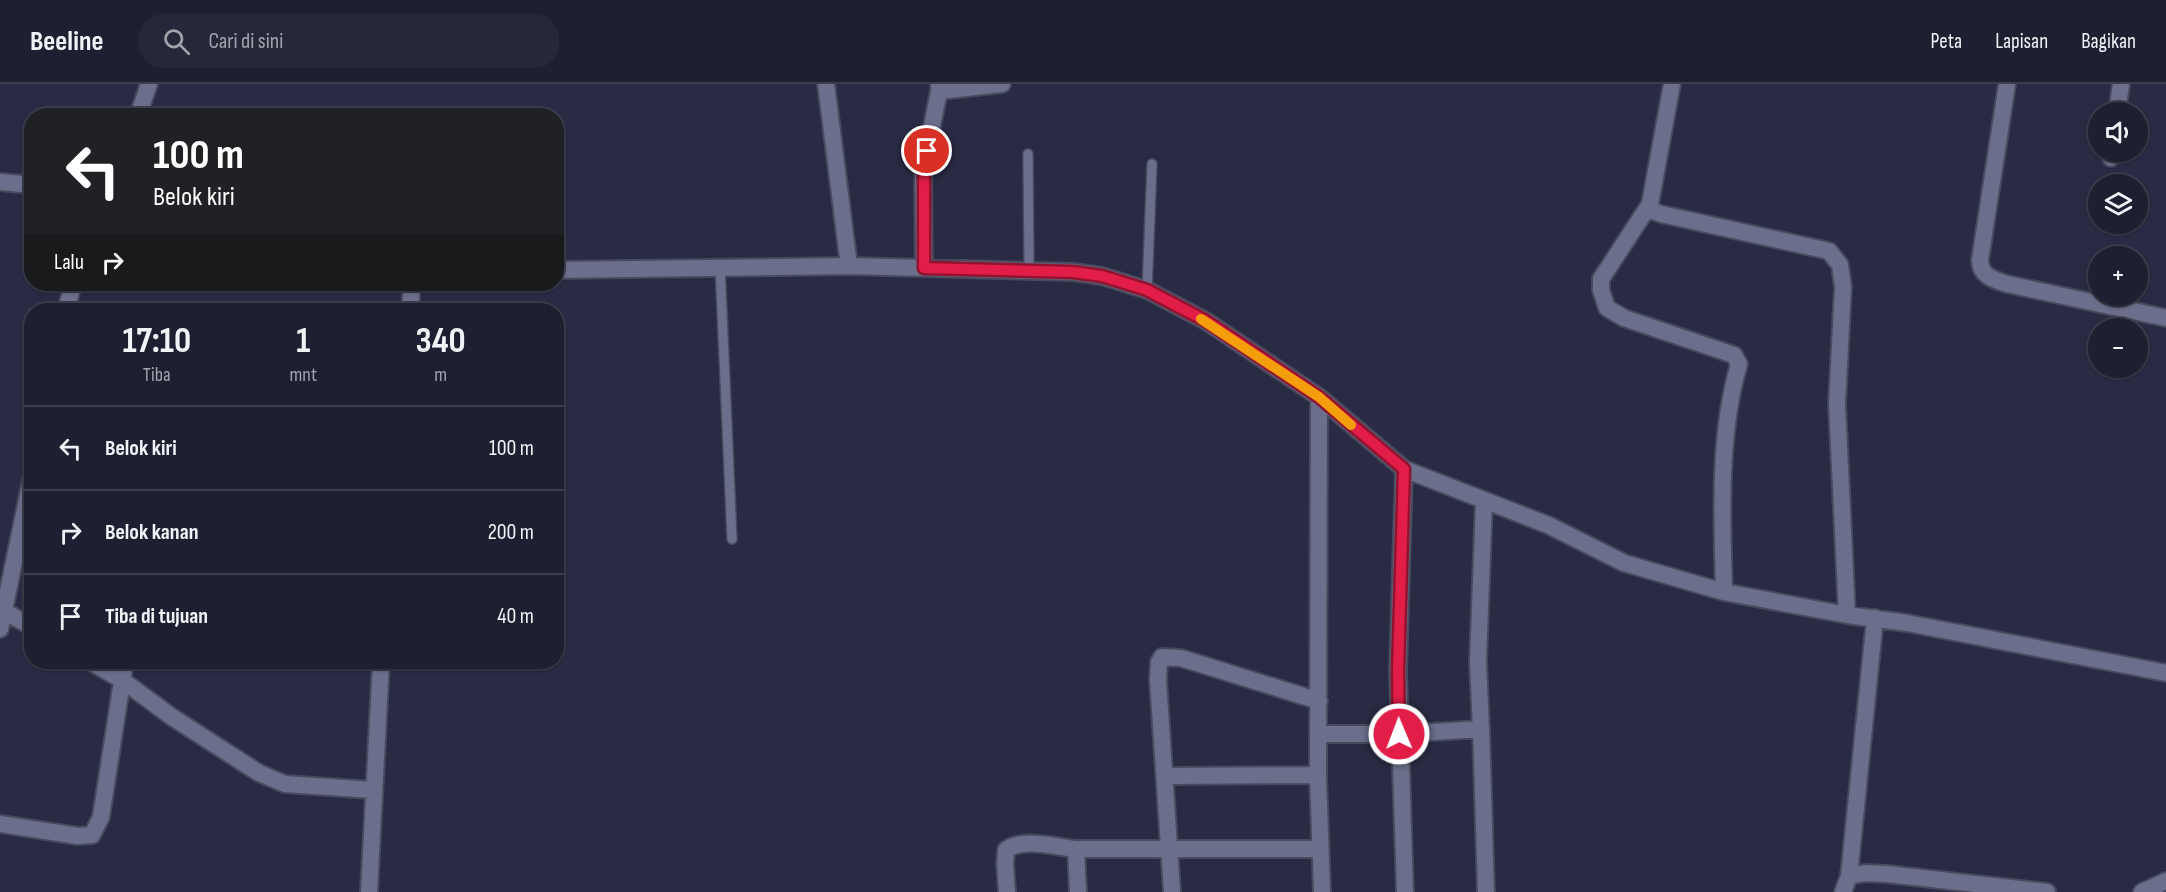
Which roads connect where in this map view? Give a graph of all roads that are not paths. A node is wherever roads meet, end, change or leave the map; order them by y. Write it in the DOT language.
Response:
graph roads {
  1 [pos="149,84"];
  2 [pos="826,84"];
  3 [pos="1002,84"];
  4 [pos="1672,84"];
  5 [pos="2007,84"];
  6 [pos="2121,84"];
  7 [pos="939,87"];
  8 [pos="2118,102"];
  9 [pos="141,108"];
  10 [pos="1028,154"];
  11 [pos="1152,164"];
  12 [pos="0,182"];
  13 [pos="24,184"];
  14 [pos="1650,204"];
  15 [pos="720,266"];
  16 [pos="849,266"];
  17 [pos="924,268"];
  18 [pos="564,270"];
  19 [pos="1029,271"];
  20 [pos="1147,290"];
  21 [pos="2166,318"];
  22 [pos="1319,397"];
  23 [pos="1404,469"];
  24 [pos="1484,501"];
  25 [pos="24,515"];
  26 [pos="732,539"];
  27 [pos="1724,592"];
  28 [pos="4,611"];
  29 [pos="1847,615"];
  30 [pos="1875,618"];
  31 [pos="24,622"];
  32 [pos="0,629"];
  33 [pos="103,669"];
  34 [pos="124,669"];
  35 [pos="381,669"];
  36 [pos="2166,674"];
  37 [pos="122,680"];
  38 [pos="1319,701"];
  39 [pos="1481,729"];
  40 [pos="1319,734"];
  41 [pos="1399,734"];
  42 [pos="1318,775"];
  43 [pos="1165,776"];
  44 [pos="373,790"];
  45 [pos="0,824"];
  46 [pos="1076,849"];
  47 [pos="1167,849"];
  48 [pos="1320,849"];
  49 [pos="2166,881"];
  50 [pos="1846,884"];
  51 [pos="1977,889"];
  52 [pos="369,892"];
  53 [pos="1007,892"];
  54 [pos="1078,892"];
  55 [pos="1172,892"];
  56 [pos="1322,892"];
  57 [pos="1405,892"];
  58 [pos="1486,892"];
  59 [pos="2047,892"];
  60 [pos="2142,892"];
  1 -- 9 [label="street"];
  2 -- 16 [label="street"];
  3 -- 7 [label="street"];
  4 -- 14 [label="street"];
  5 -- 21 [label="street"];
  6 -- 8 [label="street"];
  7 -- 17 [label="street"];
  10 -- 19 [label="lane"];
  11 -- 20 [label="lane"];
  12 -- 13 [label="street"];
  14 -- 27 [label="street"];
  14 -- 29 [label="street"];
  15 -- 16 [label="street"];
  15 -- 18 [label="street"];
  15 -- 26 [label="lane"];
  16 -- 17 [label="street"];
  17 -- 19 [label="street"];
  19 -- 20 [label="street"];
  20 -- 22 [label="street"];
  22 -- 23 [label="street"];
  22 -- 38 [label="street"];
  23 -- 24 [label="street"];
  23 -- 41 [label="street"];
  24 -- 27 [label="street"];
  24 -- 39 [label="street"];
  25 -- 28 [label="street"];
  27 -- 29 [label="street"];
  28 -- 31 [label="street"];
  28 -- 32 [label="street"];
  29 -- 30 [label="street"];
  30 -- 36 [label="street"];
  30 -- 50 [label="street"];
  33 -- 37 [label="street"];
  34 -- 37 [label="street"];
  35 -- 44 [label="street"];
  37 -- 44 [label="street"];
  37 -- 45 [label="street"];
  38 -- 40 [label="street"];
  38 -- 43 [label="street"];
  39 -- 41 [label="street"];
  39 -- 58 [label="street"];
  40 -- 41 [label="street"];
  40 -- 42 [label="street"];
  41 -- 57 [label="street"];
  42 -- 43 [label="street"];
  42 -- 48 [label="street"];
  43 -- 47 [label="street"];
  44 -- 52 [label="street"];
  46 -- 47 [label="street"];
  46 -- 53 [label="street"];
  46 -- 54 [label="street"];
  47 -- 48 [label="street"];
  47 -- 55 [label="street"];
  48 -- 56 [label="street"];
  49 -- 60 [label="street"];
  50 -- 51 [label="street"];
  51 -- 59 [label="street"];
}
